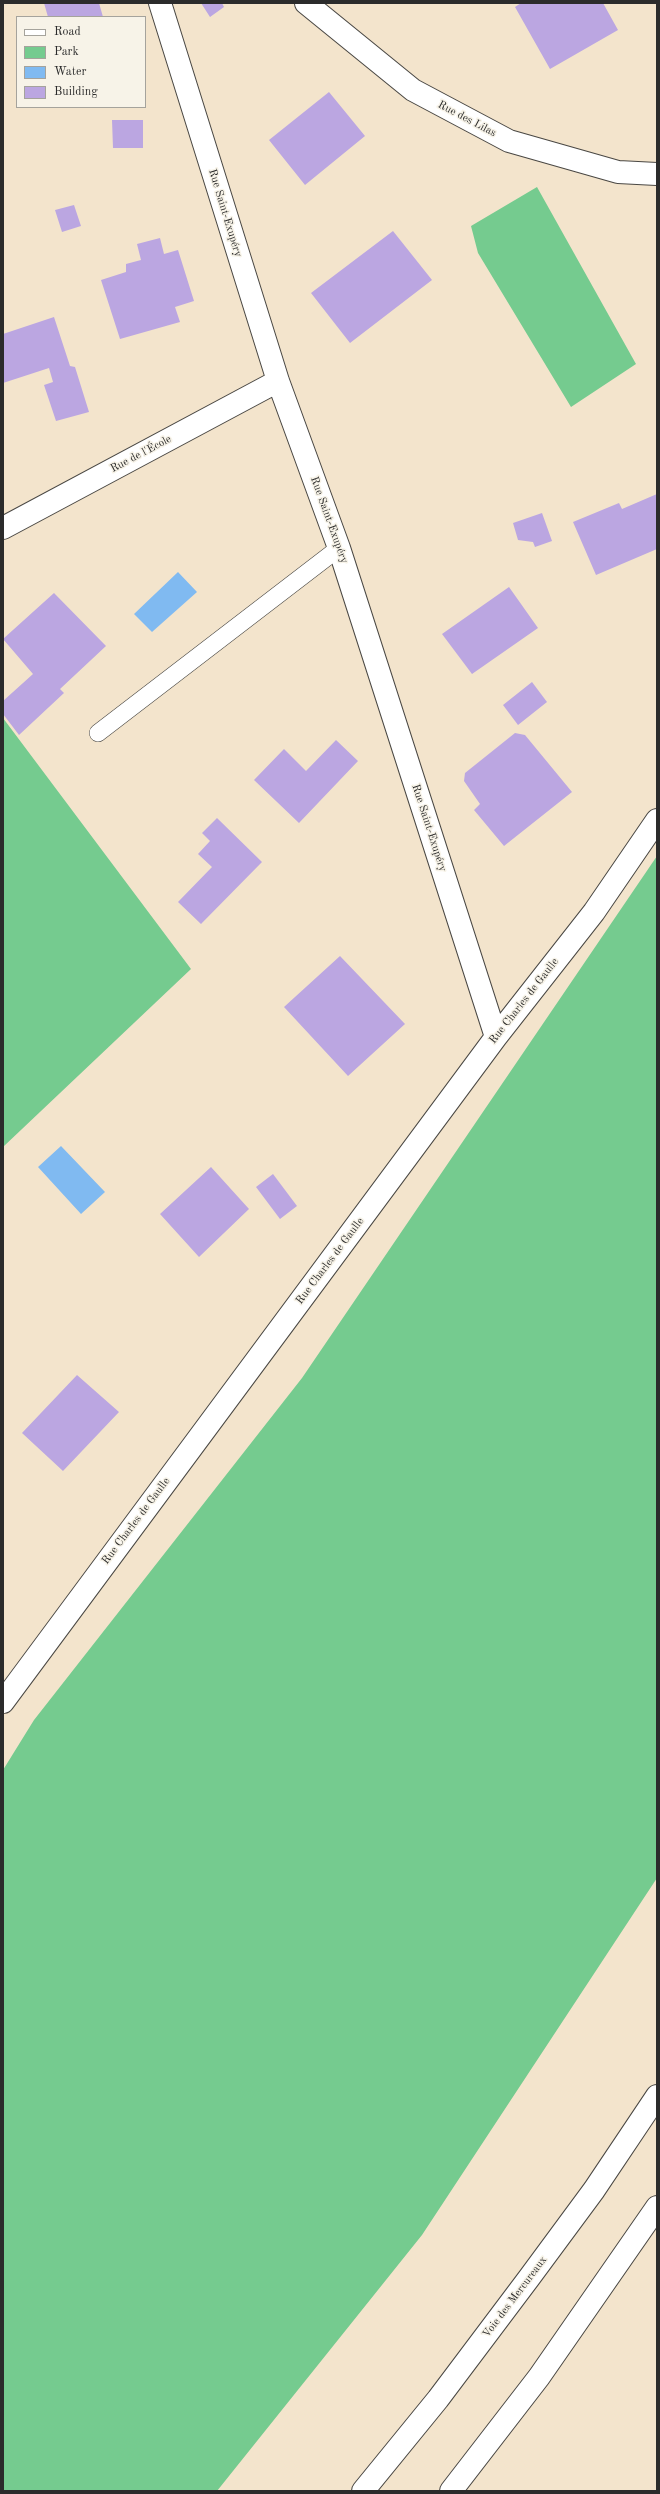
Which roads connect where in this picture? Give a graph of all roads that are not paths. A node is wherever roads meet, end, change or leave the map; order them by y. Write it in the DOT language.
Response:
graph roads {
  1 [pos="160,3"];
  2 [pos="306,3"];
  3 [pos="657,174"];
  4 [pos="278,381"];
  5 [pos="3,528"];
  6 [pos="339,548"];
  7 [pos="98,733"];
  8 [pos="657,820"];
  9 [pos="496,1037"];
  10 [pos="3,1702"];
  11 [pos="657,2096"];
  12 [pos="657,2207"];
  13 [pos="363,2491"];
  14 [pos="451,2491"];
  1 -- 4 [label="main road, Rue Saint-Exupéry"];
  2 -- 3 [label="main road, Rue des Lilas"];
  4 -- 5 [label="main road, Rue de l'École"];
  4 -- 6 [label="main road, Rue Saint-Exupéry"];
  6 -- 7 [label="lane"];
  6 -- 9 [label="main road, Rue Saint-Exupéry"];
  8 -- 9 [label="main road, Rue Charles de Gaulle"];
  9 -- 10 [label="main road, Rue Charles de Gaulle"];
  11 -- 13 [label="main road, Voie des Mercureaux"];
  12 -- 14 [label="main road"];
}
